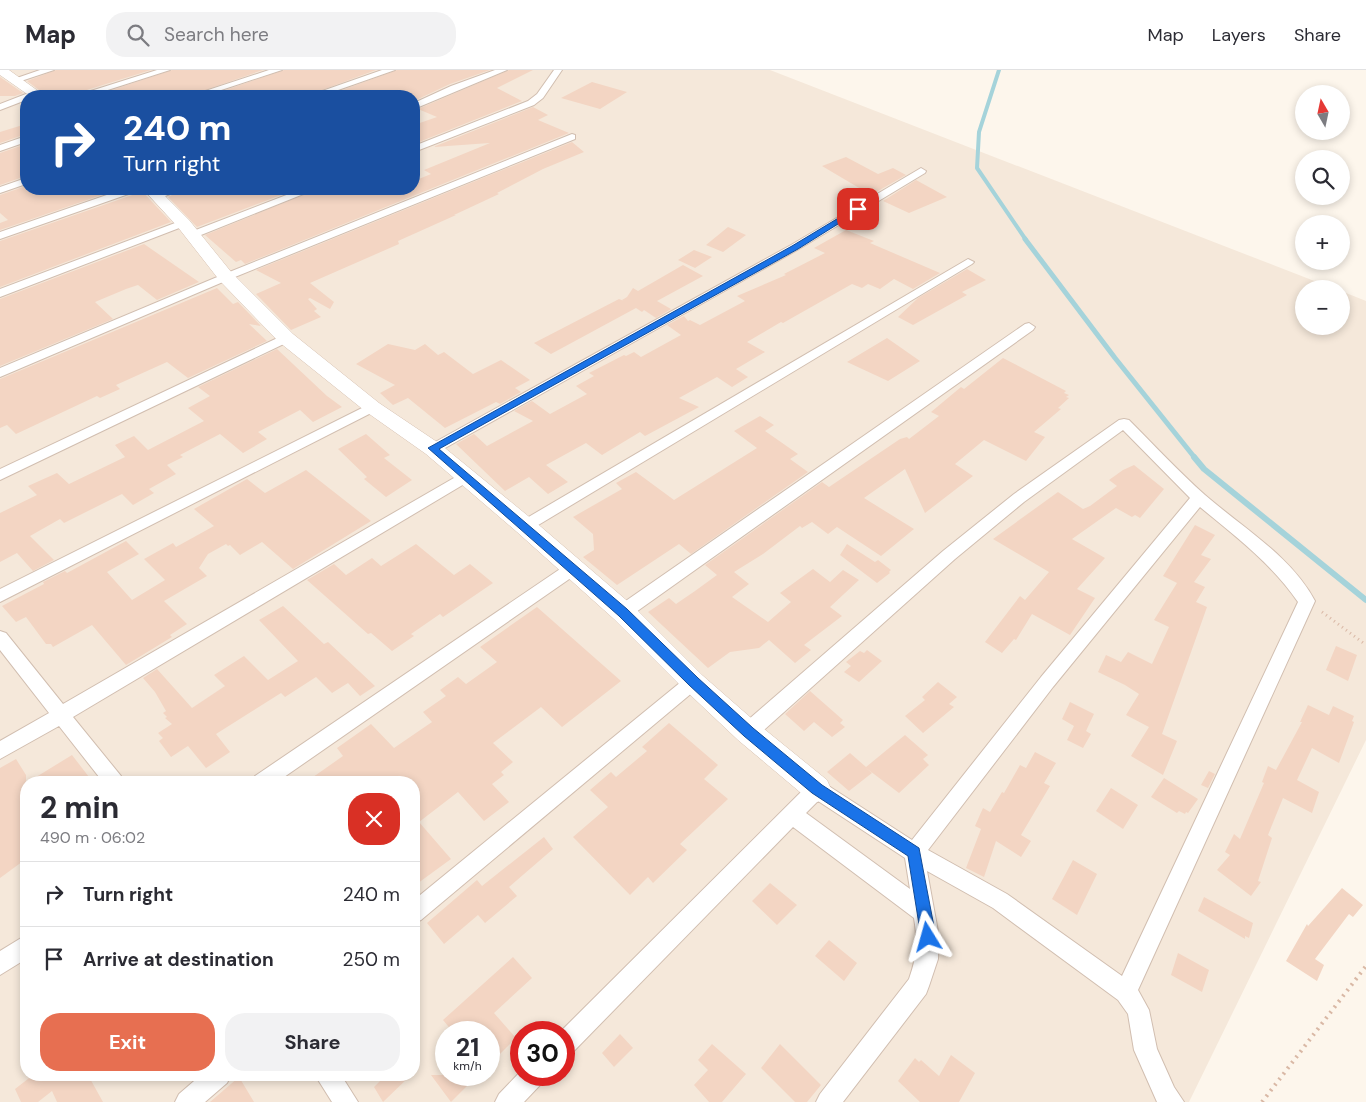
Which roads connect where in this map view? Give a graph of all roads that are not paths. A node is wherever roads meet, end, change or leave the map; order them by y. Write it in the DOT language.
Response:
graph roads {
  1 [pos="1,70"];
  2 [pos="50,70"];
  3 [pos="166,70"];
  4 [pos="278,70"];
  5 [pos="391,70"];
  6 [pos="504,70"];
  7 [pos="558,70"];
  8 [pos="15,80"];
  9 [pos="26,90"];
  10 [pos="100,90"];
  11 [pos="215,90"];
  12 [pos="331,90"];
  13 [pos="20,100"];
  14 [pos="420,103"];
  15 [pos="0,107"];
  16 [pos="572,137"];
  17 [pos="20,141"];
  18 [pos="420,147"];
  19 [pos="0,148"];
  20 [pos="921,171"];
  21 [pos="20,183"];
  22 [pos="0,190"];
  23 [pos="116,195"];
  24 [pos="165,195"];
  25 [pos="293,195"];
  26 [pos="188,229"];
  27 [pos="0,236"];
  28 [pos="968,262"];
  29 [pos="226,277"];
  30 [pos="0,293"];
  31 [pos="1029,327"];
  32 [pos="286,338"];
  33 [pos="0,373"];
  34 [pos="372,407"];
  35 [pos="433,448"];
  36 [pos="0,474"];
  37 [pos="466,476"];
  38 [pos="1200,498"];
  39 [pos="524,526"];
  40 [pos="572,569"];
  41 [pos="0,596"];
  42 [pos="623,612"];
  43 [pos="0,638"];
  44 [pos="693,682"];
  45 [pos="61,714"];
  46 [pos="748,732"];
  47 [pos="0,752"];
  48 [pos="109,776"];
  49 [pos="271,776"];
  50 [pos="817,789"];
  51 [pos="793,815"];
  52 [pos="914,853"];
  53 [pos="420,908"];
  54 [pos="925,913"];
  55 [pos="20,950"];
  56 [pos="0,964"];
  57 [pos="1126,992"];
  58 [pos="575,1034"];
  59 [pos="212,1081"];
  60 [pos="331,1081"];
  61 [pos="523,1086"];
  62 [pos="187,1102"];
  63 [pos="346,1102"];
  64 [pos="507,1102"];
  65 [pos="828,1102"];
  66 [pos="1172,1102"];
  1 -- 8 [label="street"];
  2 -- 8 [label="street"];
  3 -- 10 [label="street"];
  4 -- 11 [label="street"];
  5 -- 12 [label="street"];
  6 -- 14 [label="street"];
  7 -- 18 [label="street"];
  8 -- 9 [label="street"];
  13 -- 15 [label="street"];
  16 -- 29 [label="street"];
  17 -- 19 [label="street"];
  20 -- 35 [label="street"];
  21 -- 22 [label="street"];
  23 -- 27 [label="street"];
  24 -- 26 [label="street"];
  25 -- 26 [label="street"];
  26 -- 29 [label="street"];
  26 -- 30 [label="street"];
  28 -- 39 [label="street"];
  29 -- 32 [label="street"];
  29 -- 33 [label="street"];
  31 -- 42 [label="street"];
  32 -- 34 [label="street"];
  32 -- 36 [label="street"];
  34 -- 35 [label="street"];
  34 -- 41 [label="street"];
  35 -- 37 [label="street"];
  37 -- 39 [label="street"];
  37 -- 45 [label="street"];
  38 -- 46 [label="street"];
  38 -- 52 [label="street"];
  38 -- 57 [label="street"];
  39 -- 40 [label="street"];
  40 -- 42 [label="street"];
  40 -- 49 [label="street"];
  42 -- 44 [label="street"];
  43 -- 45 [label="street"];
  44 -- 46 [label="street"];
  44 -- 53 [label="street"];
  45 -- 47 [label="street"];
  45 -- 48 [label="street"];
  46 -- 50 [label="street"];
  50 -- 51 [label="street"];
  50 -- 52 [label="street"];
  51 -- 54 [label="street"];
  51 -- 58 [label="street"];
  52 -- 54 [label="street"];
  52 -- 57 [label="street"];
  54 -- 65 [label="street"];
  55 -- 56 [label="street"];
  57 -- 66 [label="street"];
  59 -- 62 [label="street"];
  60 -- 63 [label="street"];
  61 -- 64 [label="street"];
}
